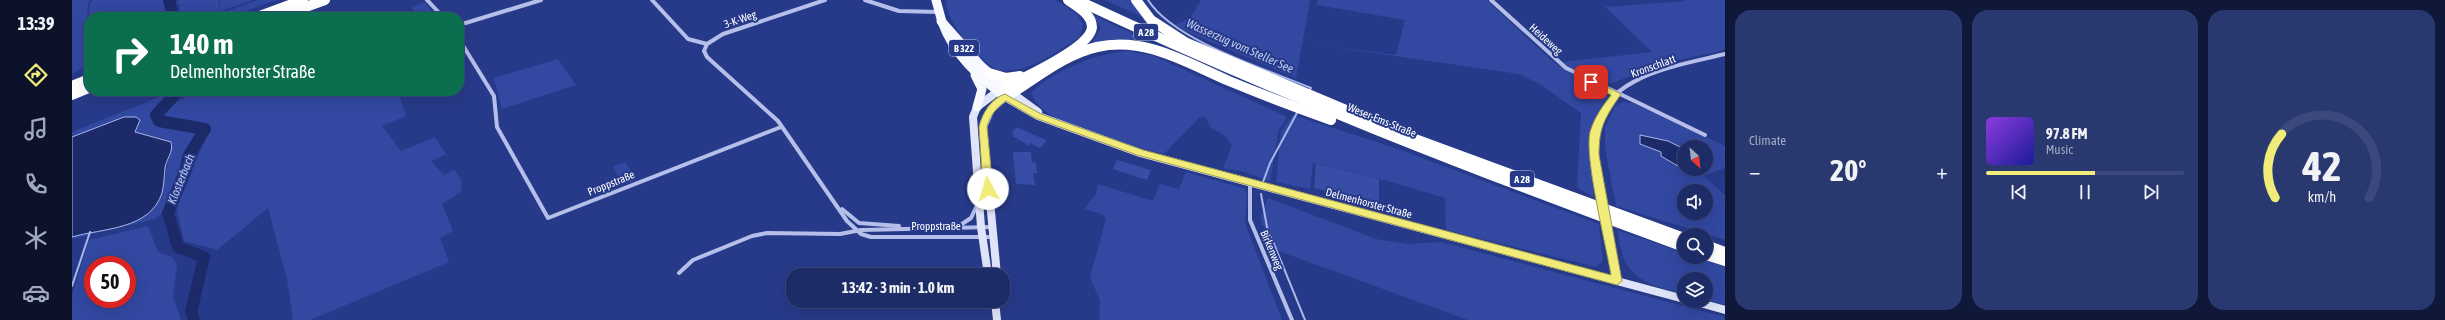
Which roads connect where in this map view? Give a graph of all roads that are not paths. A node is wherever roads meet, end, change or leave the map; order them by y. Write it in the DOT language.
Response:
graph roads {
  1 [pos="303,0"];
  2 [pos="325,0"];
  3 [pos="427,0"];
  4 [pos="541,0"];
  5 [pos="652,0"];
  6 [pos="825,0"];
  7 [pos="865,0"];
  8 [pos="936,0"];
  9 [pos="1068,0"];
  10 [pos="1077,0"];
  11 [pos="1093,0"];
  12 [pos="1136,0"];
  13 [pos="1491,0"];
  14 [pos="270,12"];
  15 [pos="292,12"];
  16 [pos="438,12"];
  17 [pos="938,12"];
  18 [pos="941,21"];
  19 [pos="464,23"];
  20 [pos="707,44"];
  21 [pos="1187,44"];
  22 [pos="464,48"];
  23 [pos="1725,54"];
  24 [pos="975,72"];
  25 [pos="989,73"];
  26 [pos="1028,75"];
  27 [pos="84,82"];
  28 [pos="72,86"];
  29 [pos="84,90"];
  30 [pos="1005,92"];
  31 [pos="1616,94"];
  32 [pos="72,95"];
  33 [pos="1295,99"];
  34 [pos="1308,104"];
  35 [pos="977,107"];
  36 [pos="781,127"];
  37 [pos="1705,135"];
  38 [pos="1250,183"];
  39 [pos="979,201"];
  40 [pos="837,204"];
  41 [pos="859,224"];
  42 [pos="992,227"];
  43 [pos="902,228"];
  44 [pos="956,228"];
  45 [pos="856,230"];
  46 [pos="982,231"];
  47 [pos="1677,235"];
  48 [pos="993,237"];
  49 [pos="1677,244"];
  50 [pos="1713,248"];
  51 [pos="1725,252"];
  52 [pos="1713,257"];
  53 [pos="1725,261"];
  54 [pos="987,268"];
  55 [pos="996,268"];
  56 [pos="679,273"];
  57 [pos="1617,281"];
  58 [pos="1677,297"];
  59 [pos="1713,307"];
  60 [pos="996,308"];
  61 [pos="1725,310"];
  62 [pos="997,320"];
  63 [pos="1292,320"];
  1 -- 14 [label="highway"];
  2 -- 15 [label="highway"];
  3 -- 16 [label="street"];
  4 -- 19 [label="street"];
  5 -- 20 [label="street"];
  6 -- 20 [label="street, 3-K-Weg"];
  7 -- 17 [label="street"];
  8 -- 17 [label="main road, Delmenhorster Straße / B 322"];
  9 -- 26 [label="highway"];
  10 -- 33 [label="highway, Weser-Ems-Straße / A 28"];
  11 -- 21 [label="highway, Weser-Ems-Straße / A 28"];
  12 -- 21 [label="highway"];
  13 -- 31 [label="street, Heideweg"];
  17 -- 18 [label="main road, Delmenhorster Straße / B 322"];
  18 -- 24 [label="main road, Delmenhorster Straße / B 322"];
  18 -- 25 [label="main road, Delmenhorster Straße / B 322"];
  20 -- 36 [label="street"];
  21 -- 33 [label="highway, Weser-Ems-Straße / A 28"];
  22 -- 36 [label="street, Proppstraße"];
  23 -- 31 [label="street, Kronschlatt"];
  24 -- 30 [label="main road, B 322"];
  24 -- 35 [label="main road"];
  25 -- 26 [label="highway"];
  25 -- 30 [label="main road, Delmenhorster Straße / B 322"];
  26 -- 30 [label="highway"];
  27 -- 28 [label="highway"];
  29 -- 32 [label="highway"];
  30 -- 33 [label="highway"];
  30 -- 35 [label="street"];
  30 -- 38 [label="street, Delmenhorster Straße"];
  30 -- 42 [label="street"];
  31 -- 37 [label="street, Heideweg"];
  31 -- 57 [label="street, Kronschlatt"];
  33 -- 34 [label="highway"];
  33 -- 34 [label="highway, Weser-Ems-Straße / A 28"];
  34 -- 47 [label="highway, Weser-Ems-Straße / A 28"];
  34 -- 49 [label="highway, Weser-Ems-Straße / A 28"];
  35 -- 39 [label="street"];
  36 -- 40 [label="street"];
  38 -- 57 [label="street, Delmenhorster Straße"];
  38 -- 63 [label="street, Birkenweg"];
  39 -- 44 [label="street, Proppstraße"];
  39 -- 46 [label="street"];
  40 -- 41 [label="street"];
  40 -- 45 [label="street"];
  41 -- 43 [label="street, Proppstraße"];
  41 -- 45 [label="street"];
  42 -- 46 [label="street, Proppstraße"];
  42 -- 48 [label="street"];
  43 -- 44 [label="street, Proppstraße"];
  43 -- 45 [label="street, Proppstraße"];
  44 -- 46 [label="street, Proppstraße"];
  45 -- 46 [label="street, Proppstraße"];
  45 -- 56 [label="street, Proppstraße"];
  46 -- 48 [label="street, Proppstraße"];
  46 -- 54 [label="street"];
  48 -- 55 [label="street"];
  50 -- 51 [label="highway"];
  52 -- 53 [label="highway"];
  57 -- 58 [label="street, Delmenhorster Straße"];
  59 -- 61 [label="street"];
  60 -- 62 [label="street"];
}
